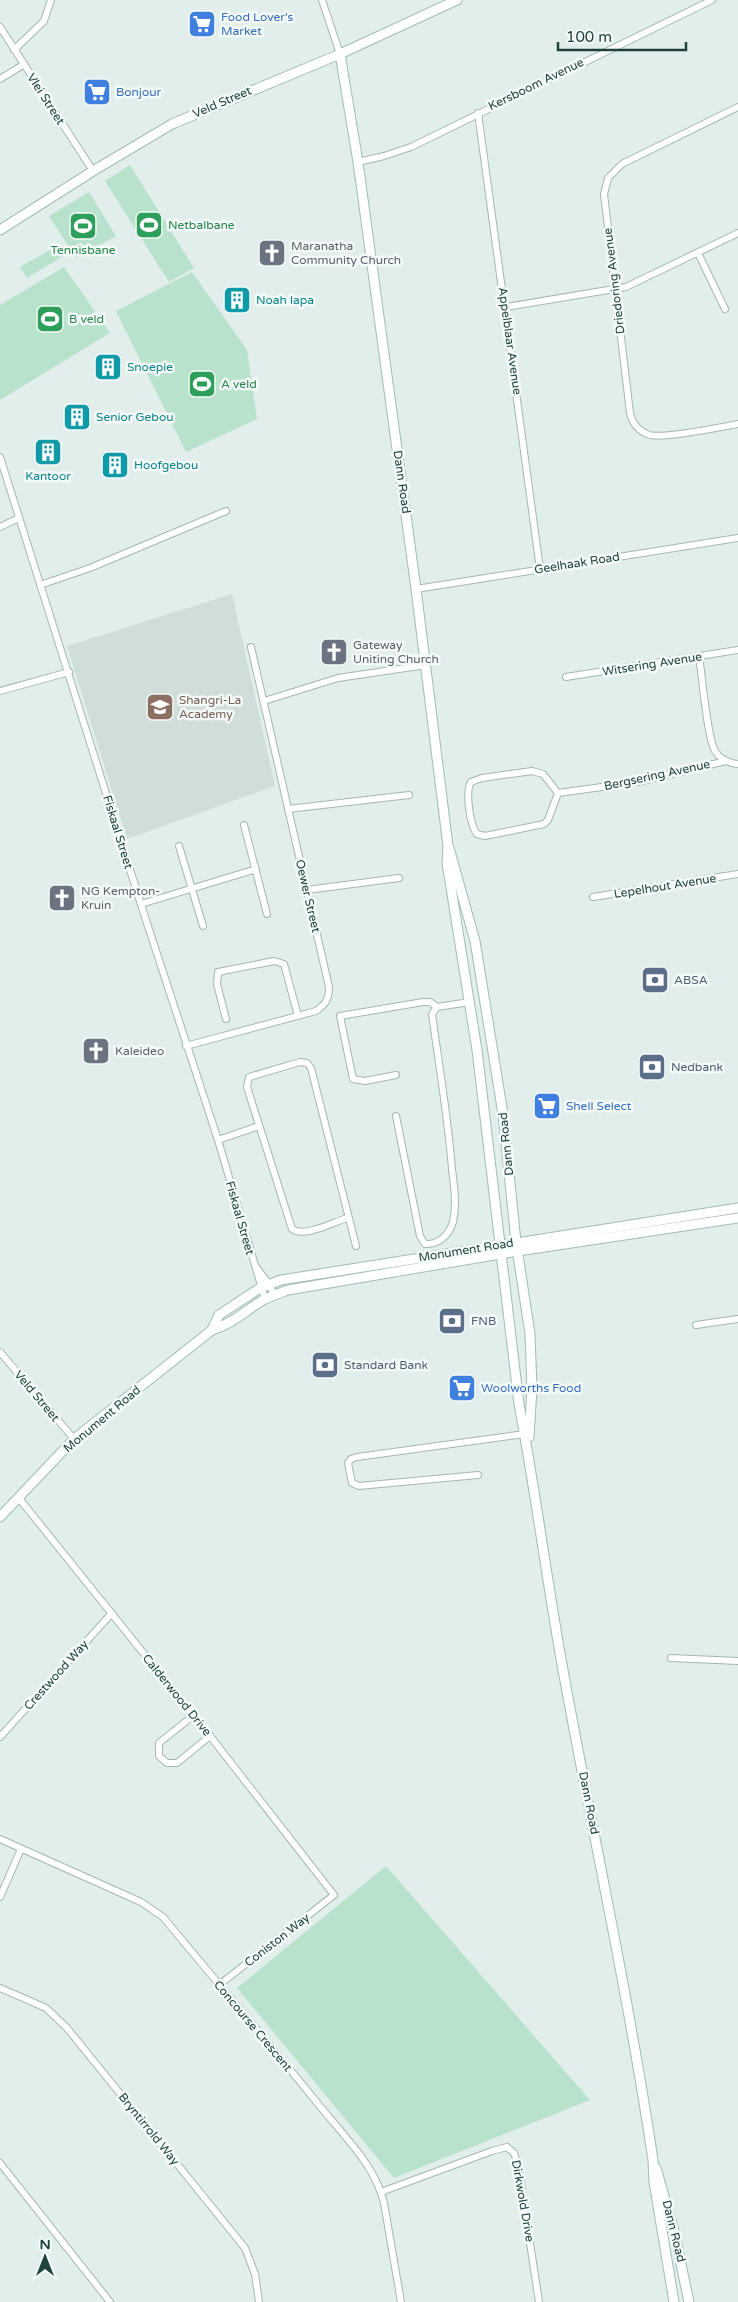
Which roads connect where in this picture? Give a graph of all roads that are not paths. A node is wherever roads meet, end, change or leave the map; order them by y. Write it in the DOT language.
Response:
graph roads {
  1 [pos="51,0"];
  2 [pos="322,0"];
  3 [pos="457,0"];
  4 [pos="712,0"];
  5 [pos="0,26"];
  6 [pos="14,50"];
  7 [pos="340,54"];
  8 [pos="23,65"];
  9 [pos="0,78"];
  10 [pos="738,107"];
  11 [pos="478,113"];
  12 [pos="358,162"];
  13 [pos="93,171"];
  14 [pos="0,230"];
  15 [pos="738,233"];
  16 [pos="698,253"];
  17 [pos="614,291"];
  18 [pos="506,307"];
  19 [pos="725,309"];
  20 [pos="738,424"];
  21 [pos="0,457"];
  22 [pos="226,511"];
  23 [pos="19,518"];
  24 [pos="0,527"];
  25 [pos="738,538"];
  26 [pos="540,569"];
  27 [pos="40,585"];
  28 [pos="416,590"];
  29 [pos="250,646"];
  30 [pos="738,650"];
  31 [pos="699,656"];
  32 [pos="426,665"];
  33 [pos="69,672"];
  34 [pos="566,678"];
  35 [pos="0,691"];
  36 [pos="264,701"];
  37 [pos="726,761"];
  38 [pos="738,764"];
  39 [pos="558,793"];
  40 [pos="409,795"];
  41 [pos="288,809"];
  42 [pos="244,826"];
  43 [pos="180,846"];
  44 [pos="448,846"];
  45 [pos="256,869"];
  46 [pos="738,874"];
  47 [pos="399,878"];
  48 [pos="191,888"];
  49 [pos="307,890"];
  50 [pos="592,897"];
  51 [pos="141,904"];
  52 [pos="267,914"];
  53 [pos="203,926"];
  54 [pos="470,1002"];
  55 [pos="437,1007"];
  56 [pos="298,1016"];
  57 [pos="226,1019"];
  58 [pos="186,1046"];
  59 [pos="396,1075"];
  60 [pos="396,1116"];
  61 [pos="260,1126"];
  62 [pos="218,1140"];
  63 [pos="738,1208"];
  64 [pos="347,1218"];
  65 [pos="738,1218"];
  66 [pos="500,1244"];
  67 [pos="356,1246"];
  68 [pos="517,1247"];
  69 [pos="501,1254"];
  70 [pos="254,1264"];
  71 [pos="269,1284"];
  72 [pos="260,1288"];
  73 [pos="269,1297"];
  74 [pos="738,1319"];
  75 [pos="696,1325"];
  76 [pos="212,1330"];
  77 [pos="0,1352"];
  78 [pos="525,1434"];
  79 [pos="74,1440"];
  80 [pos="528,1446"];
  81 [pos="478,1475"];
  82 [pos="18,1497"];
  83 [pos="0,1517"];
  84 [pos="112,1614"];
  85 [pos="671,1658"];
  86 [pos="738,1661"];
  87 [pos="194,1716"];
  88 [pos="210,1736"];
  89 [pos="0,1737"];
  90 [pos="0,1839"];
  91 [pos="21,1849"];
  92 [pos="334,1895"];
  93 [pos="0,1897"];
  94 [pos="219,1985"];
  95 [pos="0,1988"];
  96 [pos="653,2160"];
  97 [pos="0,2163"];
  98 [pos="382,2192"];
  99 [pos="110,2302"];
  100 [pos="259,2302"];
  101 [pos="401,2302"];
  102 [pos="539,2302"];
  103 [pos="674,2302"];
  104 [pos="689,2302"];
  1 -- 6 [label="street"];
  2 -- 7 [label="street"];
  3 -- 7 [label="main road, Veld Street"];
  4 -- 11 [label="street, Kersboom Avenue"];
  5 -- 6 [label="street, Vlei Street"];
  6 -- 8 [label="street, Vlei Street"];
  7 -- 12 [label="main road, Dann Road"];
  7 -- 13 [label="main road, Veld Street"];
  8 -- 9 [label="street"];
  8 -- 13 [label="street, Vlei Street"];
  10 -- 17 [label="street, Driedoring Avenue"];
  11 -- 12 [label="street, Kersboom Avenue"];
  11 -- 18 [label="street, Appelblaar Avenue"];
  12 -- 28 [label="main road, Dann Road"];
  13 -- 14 [label="main road, Veld Street"];
  15 -- 16 [label="street"];
  16 -- 17 [label="street"];
  16 -- 19 [label="street"];
  17 -- 18 [label="street"];
  17 -- 20 [label="street, Driedoring Avenue"];
  18 -- 26 [label="street, Appelblaar Avenue"];
  21 -- 23 [label="street, Fiskaal Street"];
  22 -- 27 [label="street"];
  23 -- 24 [label="street"];
  23 -- 27 [label="street, Fiskaal Street"];
  25 -- 26 [label="street, Geelhaak Road"];
  26 -- 28 [label="street, Geelhaak Road"];
  27 -- 33 [label="street, Fiskaal Street"];
  28 -- 32 [label="main road, Dann Road"];
  29 -- 36 [label="street, Oewer Street"];
  30 -- 31 [label="street, Witsering Avenue"];
  31 -- 34 [label="street, Witsering Avenue"];
  31 -- 37 [label="street, Bergsering Avenue"];
  32 -- 36 [label="street"];
  32 -- 44 [label="main road, Dann Road"];
  33 -- 35 [label="street"];
  33 -- 51 [label="street, Fiskaal Street"];
  36 -- 41 [label="street, Oewer Street"];
  37 -- 38 [label="street, Bergsering Avenue"];
  37 -- 39 [label="street, Bergsering Avenue"];
  39 -- 39 [label="street"];
  40 -- 41 [label="street"];
  41 -- 49 [label="street, Oewer Street"];
  42 -- 45 [label="street"];
  43 -- 48 [label="street"];
  44 -- 54 [label="main road, Dann Road"];
  44 -- 68 [label="main road, Dann Road"];
  45 -- 48 [label="street"];
  45 -- 52 [label="street"];
  46 -- 50 [label="street, Lepelhout Avenue"];
  47 -- 49 [label="street"];
  48 -- 51 [label="street"];
  48 -- 53 [label="street"];
  49 -- 56 [label="street, Oewer Street"];
  51 -- 58 [label="street, Fiskaal Street"];
  54 -- 55 [label="street"];
  54 -- 66 [label="main road, Dann Road"];
  55 -- 59 [label="street"];
  55 -- 60 [label="street"];
  56 -- 57 [label="street"];
  56 -- 58 [label="street, Oewer Street"];
  58 -- 62 [label="street, Fiskaal Street"];
  61 -- 62 [label="street"];
  61 -- 64 [label="street"];
  61 -- 64 [label="street"];
  62 -- 70 [label="street, Fiskaal Street"];
  63 -- 68 [label="main road, Monument Road"];
  64 -- 67 [label="street"];
  65 -- 68 [label="main road, Monument Road"];
  66 -- 68 [label="main road, Monument Road"];
  66 -- 69 [label="main road, Dann Road"];
  66 -- 71 [label="main road, Monument Road"];
  68 -- 69 [label="main road, Monument Road"];
  68 -- 80 [label="main road, Dann Road"];
  69 -- 73 [label="main road, Monument Road"];
  69 -- 78 [label="main road, Dann Road"];
  70 -- 71 [label="street, Fiskaal Street"];
  70 -- 72 [label="street, Fiskaal Street"];
  71 -- 72 [label="main road, Monument Road"];
  71 -- 73 [label="street, Fiskaal Street"];
  72 -- 73 [label="street, Fiskaal Street"];
  72 -- 76 [label="main road, Monument Road"];
  73 -- 76 [label="main road, Monument Road"];
  74 -- 75 [label="street"];
  76 -- 79 [label="main road, Monument Road"];
  77 -- 79 [label="street, Veld Street"];
  78 -- 80 [label="main road, Dann Road"];
  78 -- 81 [label="street"];
  79 -- 82 [label="main road, Monument Road"];
  80 -- 96 [label="main road, Dann Road"];
  82 -- 83 [label="main road, Monument Road"];
  82 -- 84 [label="street, Calderwood Drive"];
  84 -- 87 [label="street, Calderwood Drive"];
  84 -- 89 [label="street, Crestwood Way"];
  85 -- 86 [label="street"];
  87 -- 88 [label="street, Calderwood Drive"];
  87 -- 88 [label="street"];
  88 -- 92 [label="street, Calderwood Drive"];
  90 -- 91 [label="street, Concourse Crescent"];
  91 -- 93 [label="street"];
  91 -- 94 [label="street, Concourse Crescent"];
  92 -- 94 [label="street, Coniston Way"];
  94 -- 98 [label="street, Concourse Crescent"];
  95 -- 100 [label="street, Bryntirrold Way"];
  96 -- 103 [label="main road, Dann Road"];
  96 -- 104 [label="main road, Dann Road"];
  97 -- 99 [label="street"];
  98 -- 101 [label="street, Concourse Crescent"];
  98 -- 102 [label="street, Dirkwold Drive"];
}
